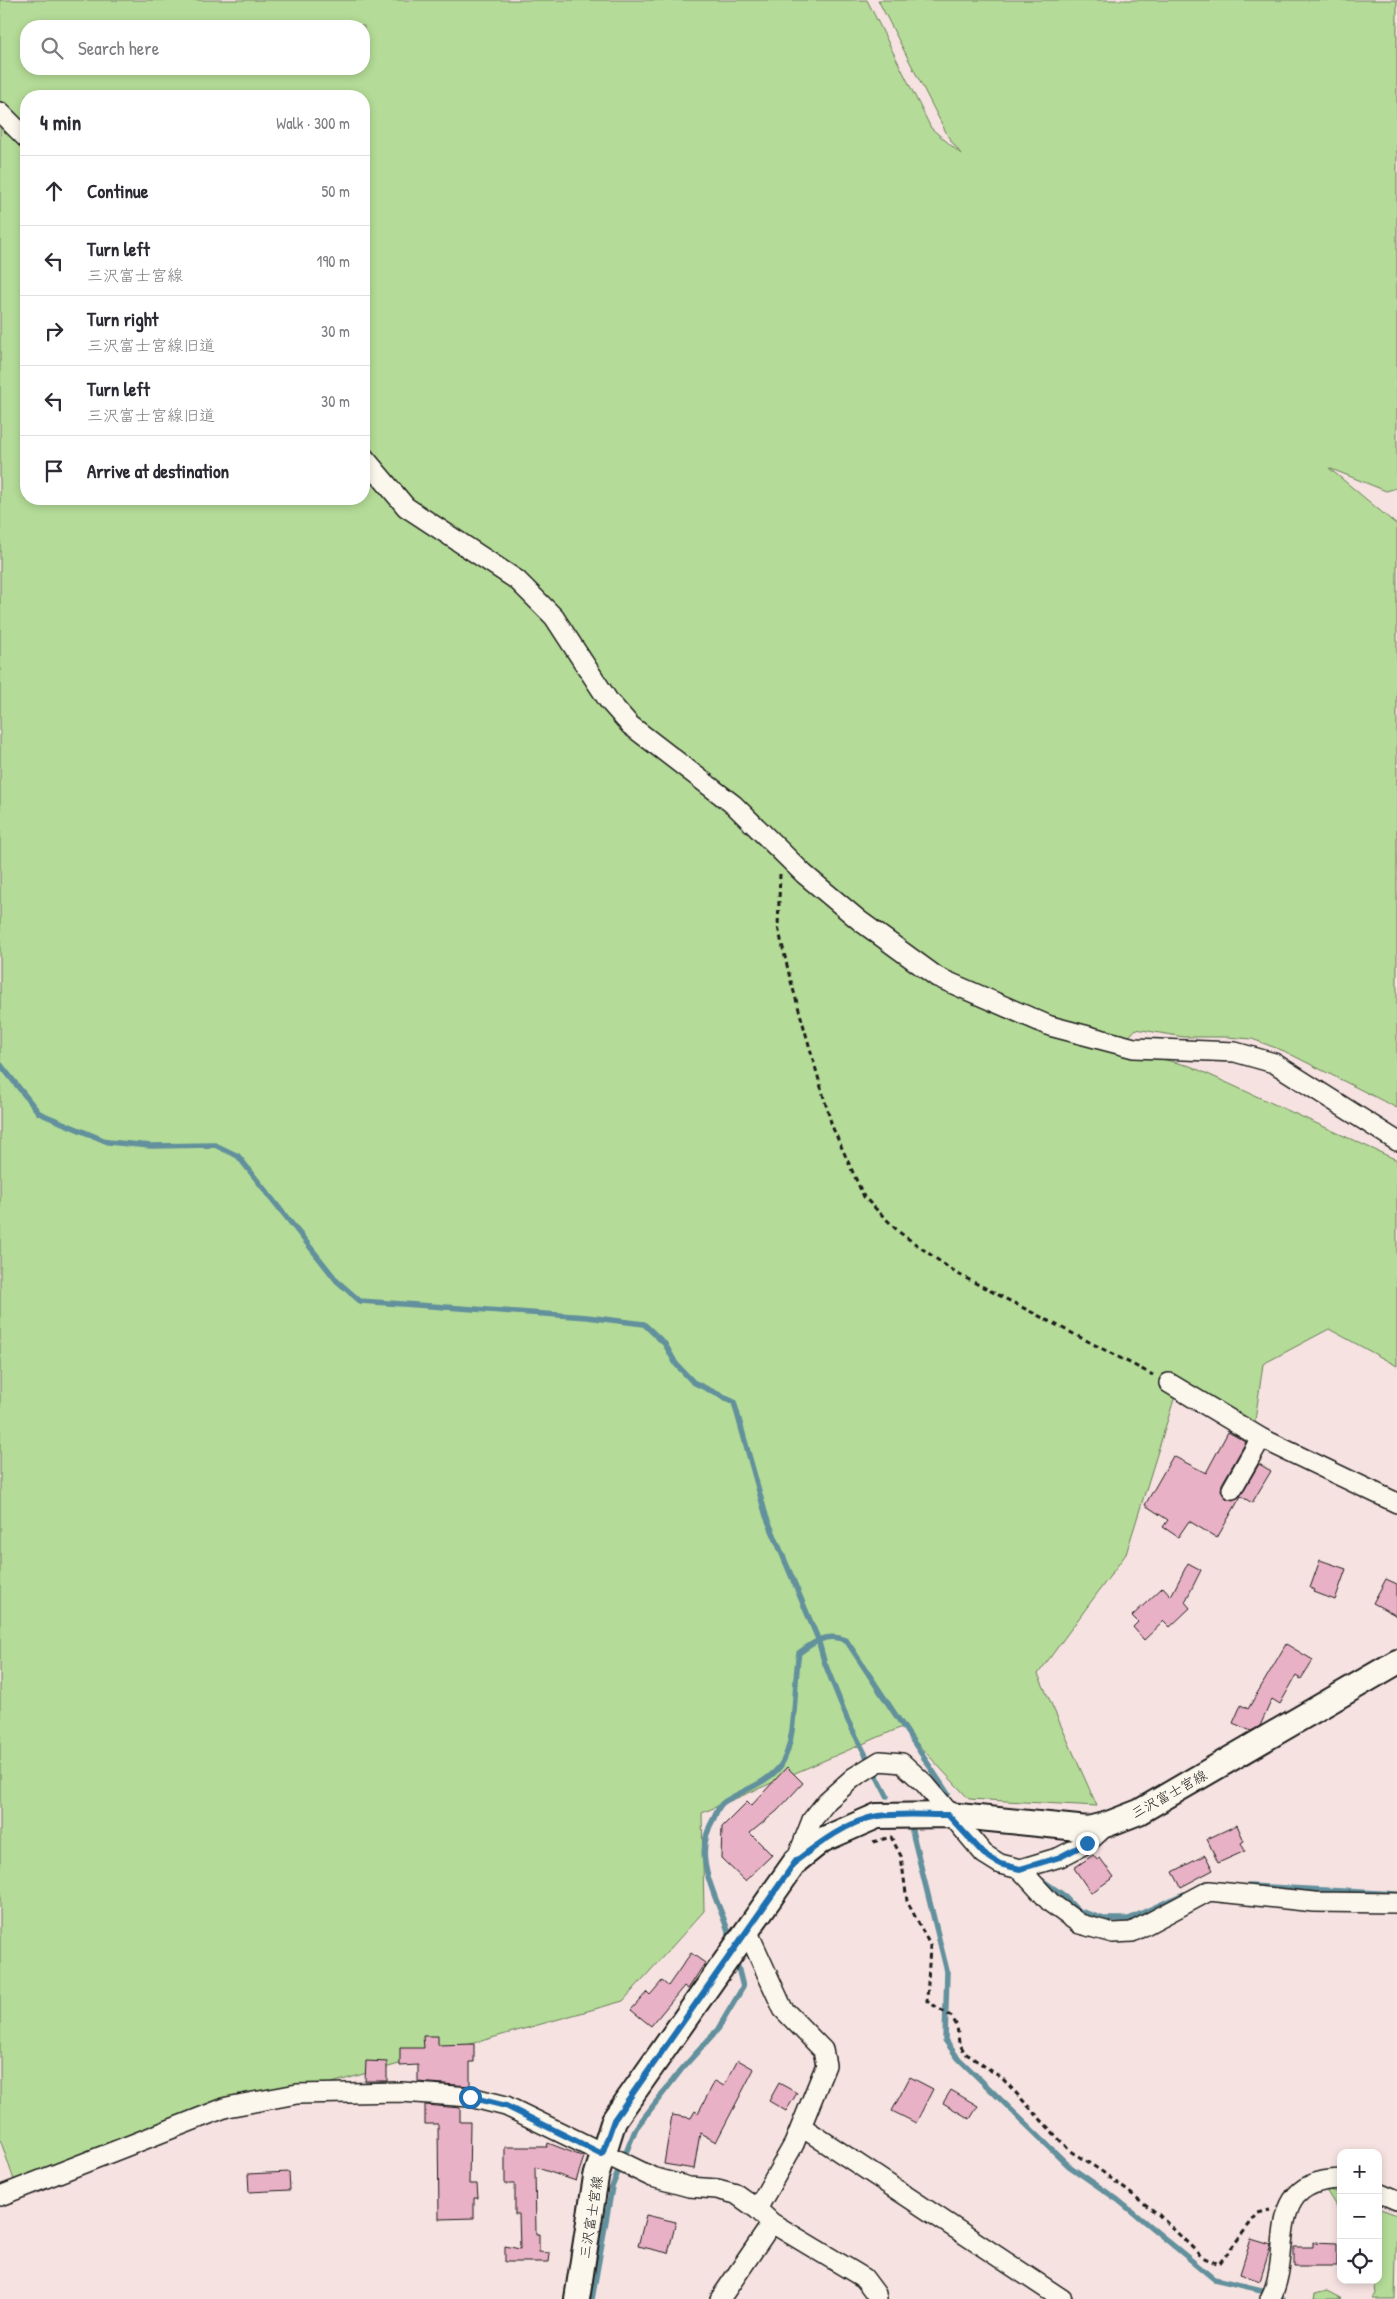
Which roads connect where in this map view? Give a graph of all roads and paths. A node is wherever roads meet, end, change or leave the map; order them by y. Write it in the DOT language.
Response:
graph roads {
  1 [pos="0,112"];
  2 [pos="20,132"];
  3 [pos="370,464"];
  4 [pos="780,851"];
  5 [pos="1397,1141"];
  6 [pos="1169,1383"];
  7 [pos="1261,1438"];
  8 [pos="1232,1489"];
  9 [pos="1397,1503"];
  10 [pos="1397,1662"];
  11 [pos="948,1815"];
  12 [pos="1108,1824"];
  13 [pos="872,1842"];
  14 [pos="796,1861"];
  15 [pos="1020,1869"];
  16 [pos="1397,1903"];
  17 [pos="744,1934"];
  18 [pos="802,2128"];
  19 [pos="605,2156"];
  20 [pos="1337,2179"];
  21 [pos="1382,2194"];
  22 [pos="0,2196"];
  23 [pos="1397,2200"];
  24 [pos="757,2209"];
  25 [pos="1284,2220"];
  26 [pos="772,2223"];
  27 [pos="1274,2292"];
  28 [pos="577,2299"];
  29 [pos="720,2299"];
  30 [pos="877,2299"];
  31 [pos="1062,2299"];
  1 -- 2 [label="street"];
  3 -- 4 [label="street"];
  4 -- 5 [label="street"];
  4 -- 6 [label="path"];
  6 -- 7 [label="street"];
  7 -- 8 [label="street"];
  7 -- 9 [label="street"];
  10 -- 12 [label="main road, 三沢富士宮線"];
  11 -- 12 [label="main road, 三沢富士宮線"];
  11 -- 14 [label="main road, 三沢富士宮線"];
  11 -- 14 [label="street"];
  11 -- 15 [label="street"];
  12 -- 15 [label="street"];
  13 -- 25 [label="path"];
  14 -- 17 [label="main road, 三沢富士宮線"];
  15 -- 16 [label="street"];
  17 -- 18 [label="street"];
  17 -- 19 [label="main road, 三沢富士宮線"];
  18 -- 24 [label="street"];
  18 -- 31 [label="street"];
  19 -- 22 [label="street"];
  19 -- 24 [label="street"];
  19 -- 28 [label="main road, 三沢富士宮線"];
  20 -- 25 [label="street"];
  21 -- 23 [label="street"];
  24 -- 26 [label="street"];
  25 -- 27 [label="street"];
  26 -- 29 [label="street"];
  26 -- 30 [label="street"];
}
